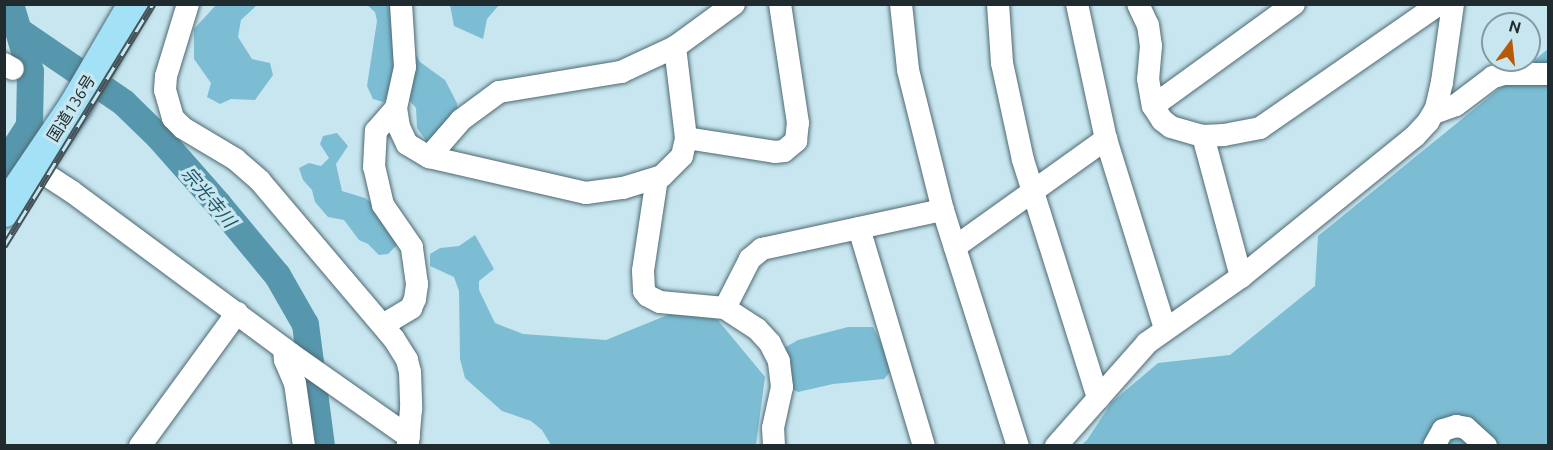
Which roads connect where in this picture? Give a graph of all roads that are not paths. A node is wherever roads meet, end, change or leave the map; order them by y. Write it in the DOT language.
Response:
graph roads {
  1 [pos="134,4"];
  2 [pos="188,4"];
  3 [pos="401,4"];
  4 [pos="734,4"];
  5 [pos="780,4"];
  6 [pos="902,4"];
  7 [pos="998,4"];
  8 [pos="1077,4"];
  9 [pos="1294,4"];
  10 [pos="1439,4"];
  11 [pos="1452,4"];
  12 [pos="1142,6"];
  13 [pos="675,47"];
  14 [pos="1548,74"];
  15 [pos="1153,106"];
  16 [pos="396,108"];
  17 [pos="1434,113"];
  18 [pos="1203,136"];
  19 [pos="686,138"];
  20 [pos="1106,139"];
  21 [pos="429,157"];
  22 [pos="34,167"];
  23 [pos="657,178"];
  24 [pos="1033,190"];
  25 [pos="4,210"];
  26 [pos="943,210"];
  27 [pos="859,228"];
  28 [pos="955,247"];
  29 [pos="1241,277"];
  30 [pos="725,308"];
  31 [pos="237,313"];
  32 [pos="383,325"];
  33 [pos="1165,329"];
  34 [pos="288,351"];
  35 [pos="1098,398"];
  36 [pos="408,441"];
  37 [pos="140,446"];
  38 [pos="304,446"];
  39 [pos="774,446"];
  40 [pos="924,446"];
  41 [pos="1018,446"];
  42 [pos="1056,446"];
  43 [pos="1434,446"];
  44 [pos="1486,446"];
  1 -- 22 [label="highway, 国道136号"];
  2 -- 32 [label="street"];
  3 -- 16 [label="street"];
  4 -- 13 [label="street"];
  5 -- 19 [label="street"];
  6 -- 26 [label="street"];
  7 -- 24 [label="street"];
  8 -- 20 [label="street"];
  9 -- 15 [label="street"];
  10 -- 18 [label="street"];
  11 -- 17 [label="street"];
  12 -- 15 [label="street"];
  13 -- 19 [label="street"];
  13 -- 21 [label="street"];
  14 -- 17 [label="street"];
  15 -- 18 [label="street"];
  16 -- 21 [label="street"];
  16 -- 32 [label="street"];
  17 -- 29 [label="street"];
  18 -- 29 [label="street"];
  19 -- 23 [label="street"];
  20 -- 24 [label="street"];
  20 -- 33 [label="street"];
  21 -- 23 [label="street"];
  22 -- 25 [label="highway, 国道136号"];
  22 -- 31 [label="street"];
  23 -- 30 [label="street"];
  24 -- 28 [label="street"];
  24 -- 35 [label="street"];
  26 -- 27 [label="street"];
  26 -- 28 [label="street"];
  27 -- 30 [label="street"];
  27 -- 40 [label="street"];
  28 -- 41 [label="street"];
  29 -- 33 [label="street"];
  30 -- 39 [label="street"];
  31 -- 34 [label="street"];
  31 -- 37 [label="street"];
  32 -- 36 [label="street"];
  33 -- 35 [label="street"];
  34 -- 36 [label="street"];
  34 -- 38 [label="street"];
  35 -- 42 [label="street"];
  43 -- 44 [label="street"];
}
